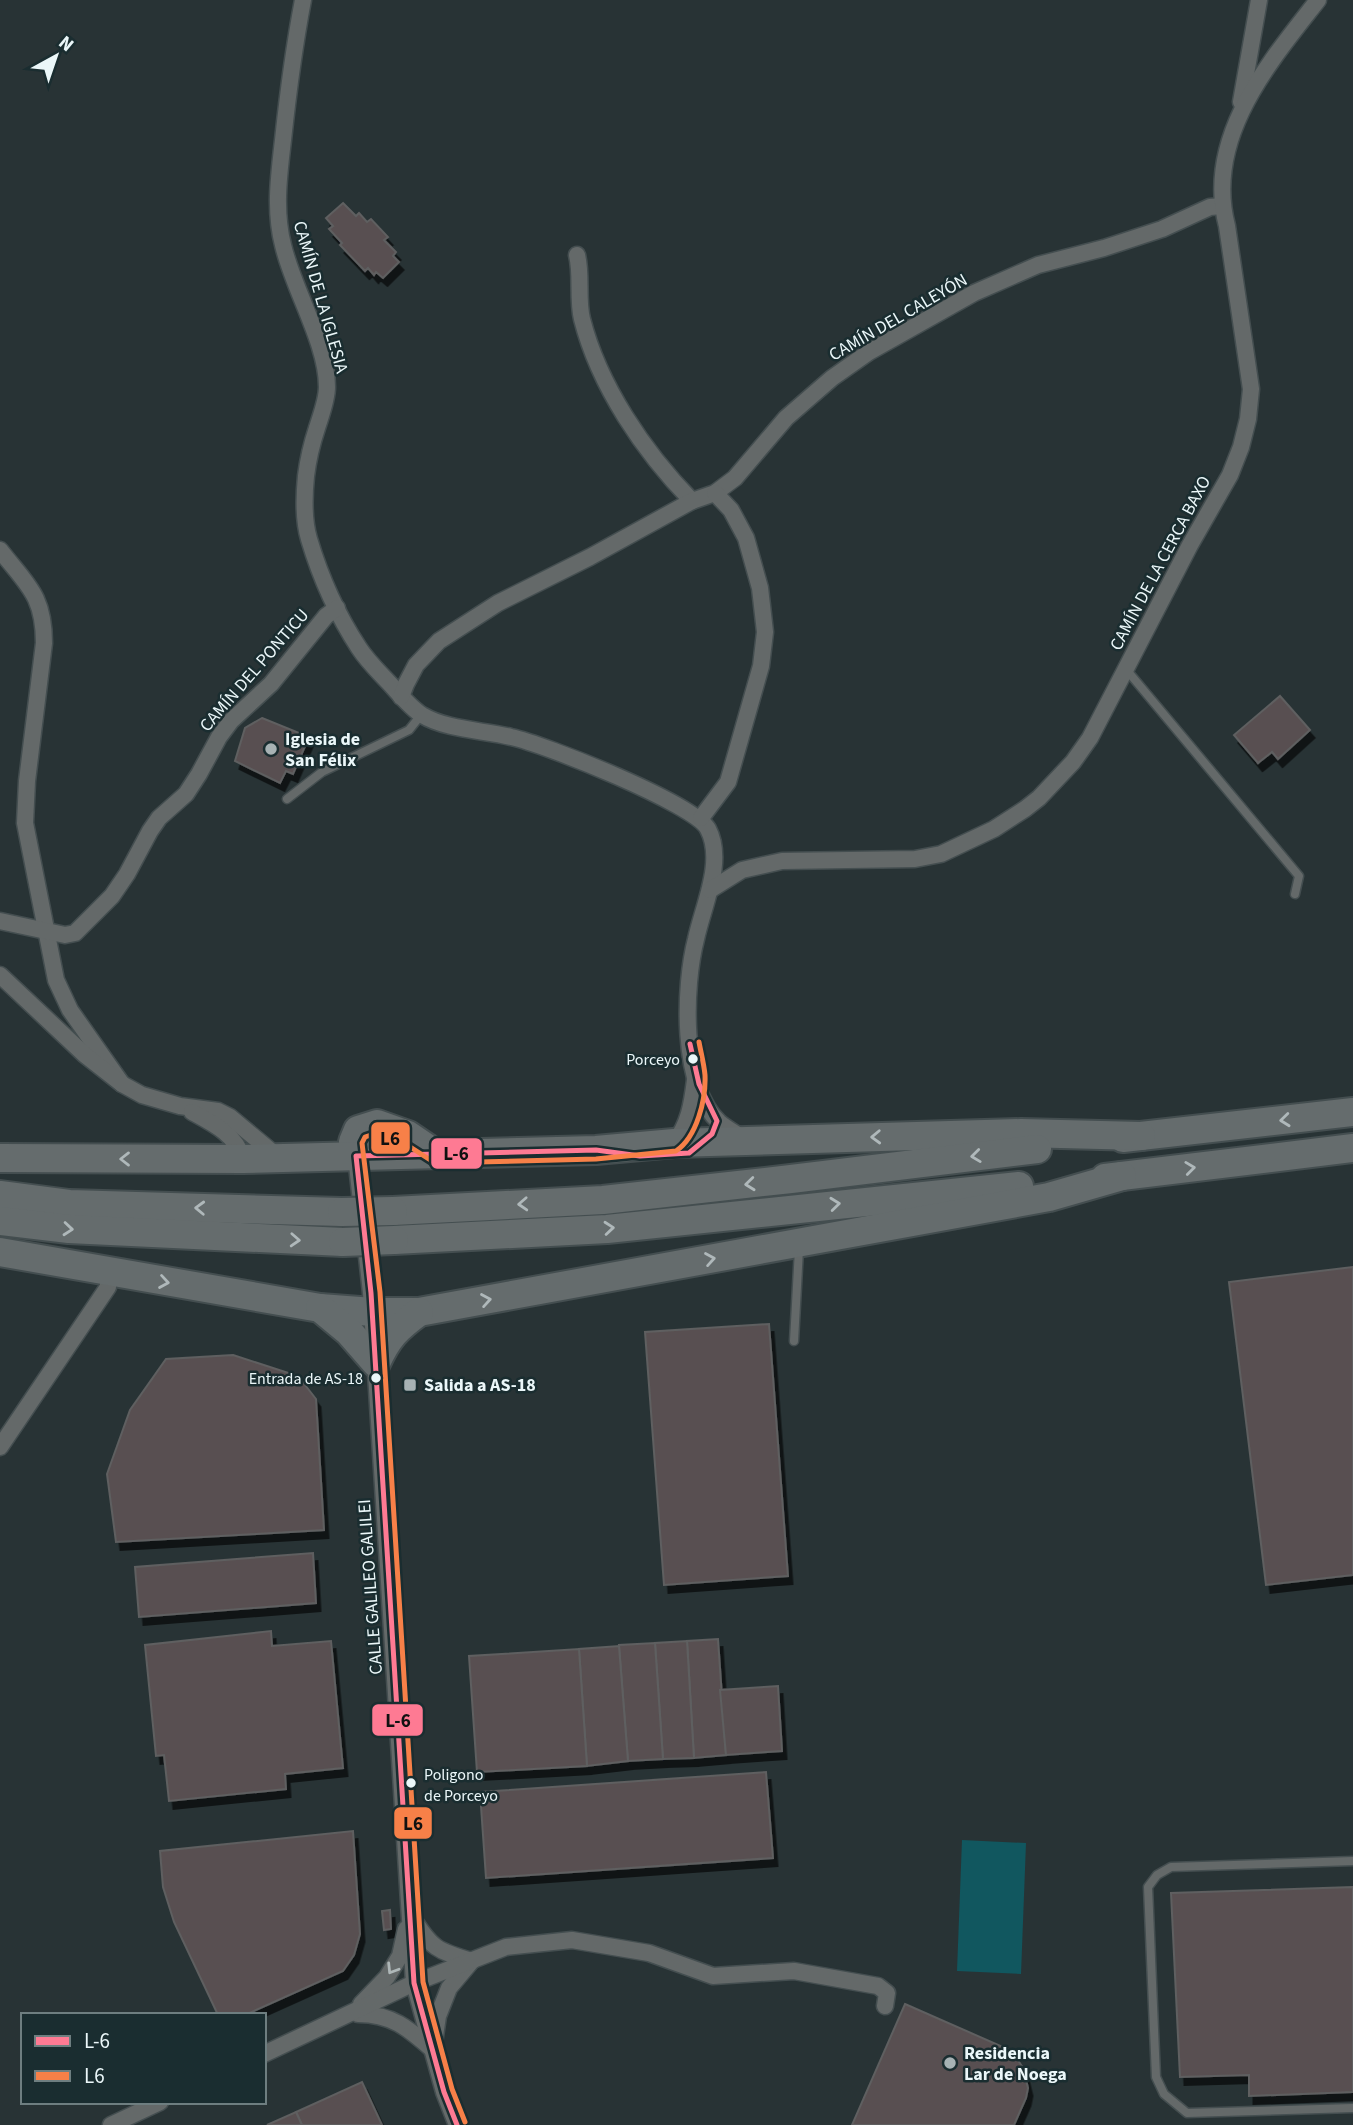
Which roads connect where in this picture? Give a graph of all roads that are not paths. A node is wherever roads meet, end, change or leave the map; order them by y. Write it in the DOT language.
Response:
graph roads {
  1 [pos="303,0"];
  2 [pos="1259,0"];
  3 [pos="1318,0"];
  4 [pos="1239,114"];
  5 [pos="1222,206"];
  6 [pos="577,255"];
  7 [pos="715,493"];
  8 [pos="692,501"];
  9 [pos="0,550"];
  10 [pos="337,608"];
  11 [pos="1125,668"];
  12 [pos="401,697"];
  13 [pos="421,715"];
  14 [pos="287,799"];
  15 [pos="701,818"];
  16 [pos="710,890"];
  17 [pos="1295,894"];
  18 [pos="0,921"];
  19 [pos="46,931"];
  20 [pos="0,975"];
  21 [pos="696,1078"];
  22 [pos="121,1084"];
  23 [pos="180,1106"];
  24 [pos="1353,1112"];
  25 [pos="710,1131"];
  26 [pos="1141,1136"];
  27 [pos="1353,1148"];
  28 [pos="670,1149"];
  29 [pos="356,1156"];
  30 [pos="0,1158"];
  31 [pos="279,1158"];
  32 [pos="243,1159"];
  33 [pos="1122,1176"];
  34 [pos="0,1195"];
  35 [pos="0,1221"];
  36 [pos="799,1243"];
  37 [pos="0,1252"];
  38 [pos="108,1273"];
  39 [pos="372,1303"];
  40 [pos="320,1308"];
  41 [pos="419,1312"];
  42 [pos="793,1341"];
  43 [pos="376,1363"];
  44 [pos="0,1447"];
  45 [pos="1353,1861"];
  46 [pos="410,1912"];
  47 [pos="472,1962"];
  48 [pos="414,1983"];
  49 [pos="886,2006"];
  50 [pos="352,2014"];
  51 [pos="433,2050"];
  52 [pos="266,2053"];
  53 [pos="156,2104"];
  54 [pos="1353,2108"];
  55 [pos="111,2125"];
  56 [pos="457,2125"];
  1 -- 10 [label="street, CAMÍN DE LA IGLESIA"];
  2 -- 4 [label="street"];
  3 -- 4 [label="street, CAMÍN DE LA CERCA BAXO"];
  4 -- 5 [label="street, CAMÍN DE LA CERCA BAXO"];
  5 -- 7 [label="street, CAMÍN DEL CALEYÓN"];
  5 -- 11 [label="street, CAMÍN DE LA CERCA BAXO"];
  6 -- 8 [label="street"];
  7 -- 8 [label="street, CAMÍN DEL CALEYÓN"];
  7 -- 15 [label="street"];
  8 -- 12 [label="street, CAMÍN DEL CALEYÓN"];
  9 -- 19 [label="street"];
  10 -- 12 [label="street, CAMÍN DE LA IGLESIA"];
  10 -- 19 [label="street, CAMÍN DEL PONTICU"];
  11 -- 16 [label="street, CAMÍN DE LA CERCA BAXO"];
  11 -- 17 [label="lane"];
  12 -- 13 [label="street, CAMÍN DE LA IGLESIA"];
  13 -- 14 [label="lane"];
  13 -- 15 [label="street, CAMÍN DE LA IGLESIA"];
  15 -- 16 [label="street"];
  16 -- 21 [label="street"];
  18 -- 19 [label="street, CAMÍN DEL PONTICU"];
  19 -- 22 [label="street"];
  20 -- 22 [label="street"];
  21 -- 25 [label="street"];
  21 -- 28 [label="street"];
  22 -- 23 [label="street"];
  23 -- 31 [label="street"];
  23 -- 32 [label="street"];
  24 -- 26 [label="highway, one-way"];
  26 -- 25 [label="highway, one-way"];
  25 -- 28 [label="highway"];
  26 -- 34 [label="highway, one-way, bridge"];
  33 -- 27 [label="highway, one-way"];
  28 -- 29 [label="highway"];
  29 -- 31 [label="highway"];
  29 -- 39 [label="street, CALLE GALILEO GALILEI"];
  32 -- 30 [label="highway, one-way"];
  31 -- 32 [label="highway"];
  35 -- 33 [label="highway, one-way, bridge"];
  33 -- 36 [label="highway"];
  41 -- 36 [label="highway, one-way"];
  36 -- 42 [label="lane"];
  37 -- 38 [label="highway"];
  38 -- 40 [label="highway, one-way"];
  38 -- 44 [label="street"];
  39 -- 40 [label="highway"];
  39 -- 41 [label="highway"];
  39 -- 43 [label="street, CALLE GALILEO GALILEI"];
  40 -- 43 [label="highway"];
  41 -- 43 [label="highway"];
  43 -- 46 [label="street, CALLE GALILEO GALILEI"];
  45 -- 54 [label="lane"];
  46 -- 47 [label="street"];
  46 -- 48 [label="street, CALLE GALILEO GALILEI"];
  46 -- 50 [label="street, one-way"];
  47 -- 48 [label="street"];
  47 -- 49 [label="street"];
  47 -- 51 [label="street"];
  48 -- 50 [label="street"];
  48 -- 51 [label="street, CALLE GALILEO GALILEI"];
  50 -- 51 [label="street"];
  50 -- 52 [label="street"];
  51 -- 56 [label="street, CALLE GALILEO GALILEI"];
  53 -- 55 [label="street"];
}
